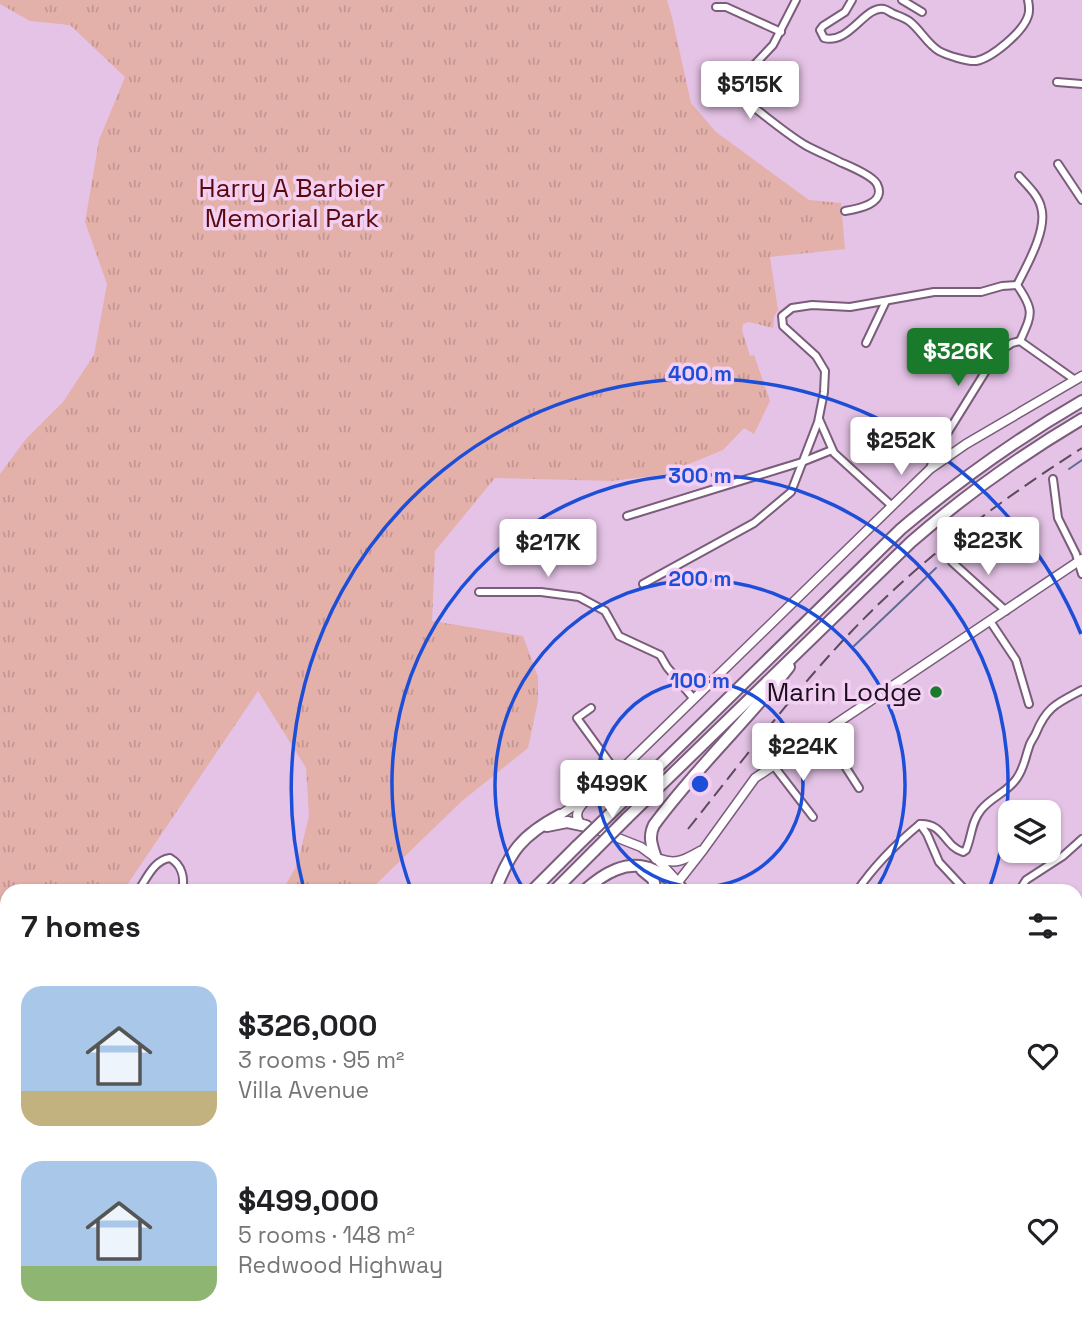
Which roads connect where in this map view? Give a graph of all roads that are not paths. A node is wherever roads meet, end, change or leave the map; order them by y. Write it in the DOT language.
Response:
graph roads {
  1 [pos="796,0"];
  2 [pos="852,0"];
  3 [pos="902,0"];
  4 [pos="1028,0"];
  5 [pos="716,7"];
  6 [pos="922,12"];
  7 [pos="781,32"];
  8 [pos="1057,82"];
  9 [pos="1082,84"];
  10 [pos="1058,164"];
  11 [pos="1019,176"];
  12 [pos="1082,200"];
  13 [pos="845,211"];
  14 [pos="1017,285"];
  15 [pos="886,301"];
  16 [pos="1020,341"];
  17 [pos="866,343"];
  18 [pos="1079,378"];
  19 [pos="1082,401"];
  20 [pos="819,419"];
  21 [pos="1082,419"];
  22 [pos="832,450"];
  23 [pos="802,462"];
  24 [pos="930,470"];
  25 [pos="1053,479"];
  26 [pos="892,506"];
  27 [pos="627,516"];
  28 [pos="1080,561"];
  29 [pos="952,562"];
  30 [pos="1082,574"];
  31 [pos="643,584"];
  32 [pos="479,592"];
  33 [pos="1006,611"];
  34 [pos="990,621"];
  35 [pos="814,635"];
  36 [pos="1082,690"];
  37 [pos="693,698"];
  38 [pos="1029,704"];
  39 [pos="592,708"];
  40 [pos="823,732"];
  41 [pos="773,765"];
  42 [pos="617,773"];
  43 [pos="859,788"];
  44 [pos="590,795"];
  45 [pos="559,815"];
  46 [pos="813,817"];
  47 [pos="920,824"];
  48 [pos="586,826"];
  49 [pos="538,828"];
  50 [pos="1082,839"];
  51 [pos="703,850"];
  52 [pos="656,858"];
  53 [pos="633,867"];
  54 [pos="678,882"];
  55 [pos="143,884"];
  56 [pos="184,884"];
  57 [pos="498,884"];
  58 [pos="539,884"];
  59 [pos="561,884"];
  60 [pos="593,884"];
  61 [pos="655,884"];
  62 [pos="676,884"];
  63 [pos="863,884"];
  64 [pos="959,884"];
  65 [pos="1023,884"];
  1 -- 7 [label="street"];
  2 -- 4 [label="street"];
  3 -- 6 [label="street"];
  5 -- 7 [label="street"];
  7 -- 13 [label="street"];
  8 -- 9 [label="street"];
  10 -- 12 [label="street"];
  11 -- 14 [label="street"];
  14 -- 15 [label="street"];
  14 -- 16 [label="street"];
  15 -- 17 [label="street"];
  15 -- 20 [label="street"];
  16 -- 18 [label="street"];
  16 -- 24 [label="street"];
  18 -- 24 [label="street"];
  19 -- 58 [label="highway, bridge"];
  20 -- 22 [label="street"];
  20 -- 23 [label="street"];
  21 -- 35 [label="highway"];
  22 -- 23 [label="street"];
  22 -- 26 [label="street"];
  23 -- 27 [label="street"];
  23 -- 31 [label="street"];
  24 -- 26 [label="street"];
  25 -- 28 [label="street"];
  26 -- 37 [label="street"];
  28 -- 30 [label="street"];
  28 -- 33 [label="street"];
  29 -- 33 [label="street"];
  32 -- 37 [label="street"];
  33 -- 34 [label="street"];
  34 -- 38 [label="street"];
  34 -- 40 [label="street"];
  35 -- 52 [label="highway"];
  35 -- 59 [label="highway, bridge"];
  36 -- 47 [label="street"];
  37 -- 42 [label="street"];
  39 -- 42 [label="street"];
  40 -- 41 [label="street"];
  40 -- 43 [label="street"];
  41 -- 46 [label="street"];
  41 -- 51 [label="street"];
  42 -- 44 [label="street"];
  44 -- 45 [label="street"];
  44 -- 48 [label="street"];
  45 -- 49 [label="highway"];
  47 -- 63 [label="street"];
  47 -- 64 [label="street"];
  48 -- 49 [label="highway"];
  48 -- 52 [label="street"];
  49 -- 57 [label="highway"];
  50 -- 65 [label="street"];
  51 -- 52 [label="street"];
  51 -- 54 [label="street"];
  52 -- 54 [label="street"];
  53 -- 54 [label="highway"];
  53 -- 60 [label="highway"];
  53 -- 61 [label="highway"];
  54 -- 62 [label="street"];
  55 -- 56 [label="street"];
}
